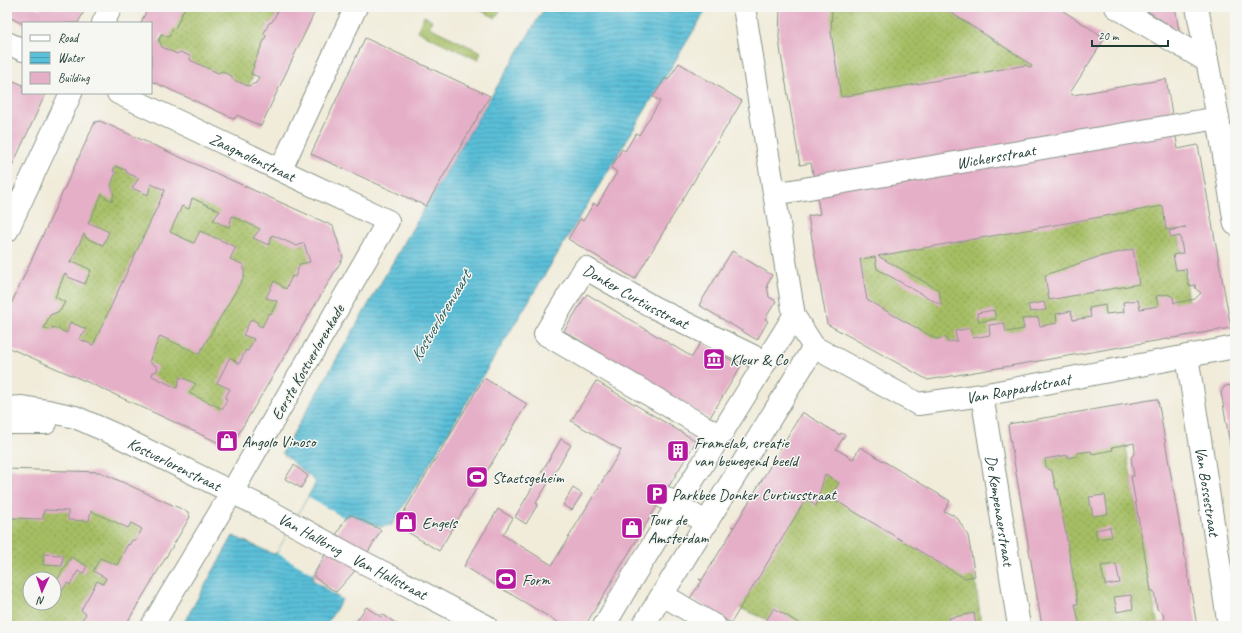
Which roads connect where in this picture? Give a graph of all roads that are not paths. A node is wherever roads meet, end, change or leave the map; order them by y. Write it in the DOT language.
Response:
graph roads {
  1 [pos="110,7"];
  2 [pos="356,7"];
  3 [pos="744,7"];
  4 [pos="1116,7"];
  5 [pos="1197,7"];
  6 [pos="103,22"];
  7 [pos="7,43"];
  8 [pos="22,50"];
  9 [pos="1206,61"];
  10 [pos="71,94"];
  11 [pos="120,94"];
  12 [pos="1218,118"];
  13 [pos="281,169"];
  14 [pos="774,194"];
  15 [pos="388,221"];
  16 [pos="1235,224"];
  17 [pos="7,231"];
  18 [pos="794,316"];
  19 [pos="1235,347"];
  20 [pos="814,348"];
  21 [pos="1187,356"];
  22 [pos="765,362"];
  23 [pos="982,395"];
  24 [pos="7,408"];
  25 [pos="7,423"];
  26 [pos="116,435"];
  27 [pos="720,436"];
  28 [pos="232,492"];
  29 [pos="670,501"];
  30 [pos="706,523"];
  31 [pos="359,560"];
  32 [pos="663,595"];
  33 [pos="152,626"];
  34 [pos="460,626"];
  35 [pos="486,626"];
  36 [pos="604,626"];
  37 [pos="643,626"];
  38 [pos="715,626"];
  39 [pos="1019,626"];
  40 [pos="1229,626"];
  1 -- 6 [label="street"];
  2 -- 13 [label="street"];
  3 -- 14 [label="street"];
  4 -- 9 [label="street"];
  5 -- 9 [label="street"];
  7 -- 8 [label="street"];
  9 -- 12 [label="street"];
  10 -- 17 [label="street"];
  11 -- 13 [label="street, Zaagmolenstraat"];
  12 -- 14 [label="street, Wichersstraat"];
  12 -- 16 [label="street"];
  13 -- 15 [label="street, Zaagmolenstraat"];
  14 -- 18 [label="street"];
  15 -- 28 [label="street, Eerste Kostverlorenkade"];
  18 -- 20 [label="street"];
  18 -- 22 [label="street"];
  19 -- 21 [label="street, Van Rappardstraat"];
  20 -- 23 [label="street, Van Rappardstraat"];
  20 -- 30 [label="street"];
  21 -- 23 [label="street, Van Rappardstraat"];
  21 -- 40 [label="street, Van Bossestraat"];
  22 -- 27 [label="street"];
  22 -- 27 [label="street, Donker Curtiusstraat"];
  23 -- 39 [label="street, De Kempenaerstraat"];
  24 -- 26 [label="street, Kostverlorenstraat"];
  25 -- 26 [label="street, Kostverlorenstraat"];
  26 -- 28 [label="street, Kostverlorenstraat"];
  27 -- 29 [label="street"];
  28 -- 31 [label="street, Van Hallbrug"];
  28 -- 33 [label="street, Eerste Kostverlorenkade"];
  29 -- 30 [label="street"];
  29 -- 36 [label="street"];
  30 -- 32 [label="street"];
  31 -- 34 [label="street, Van Hallstraat"];
  31 -- 35 [label="street, Van Hallstraat"];
  32 -- 37 [label="street"];
  32 -- 38 [label="street"];
}
